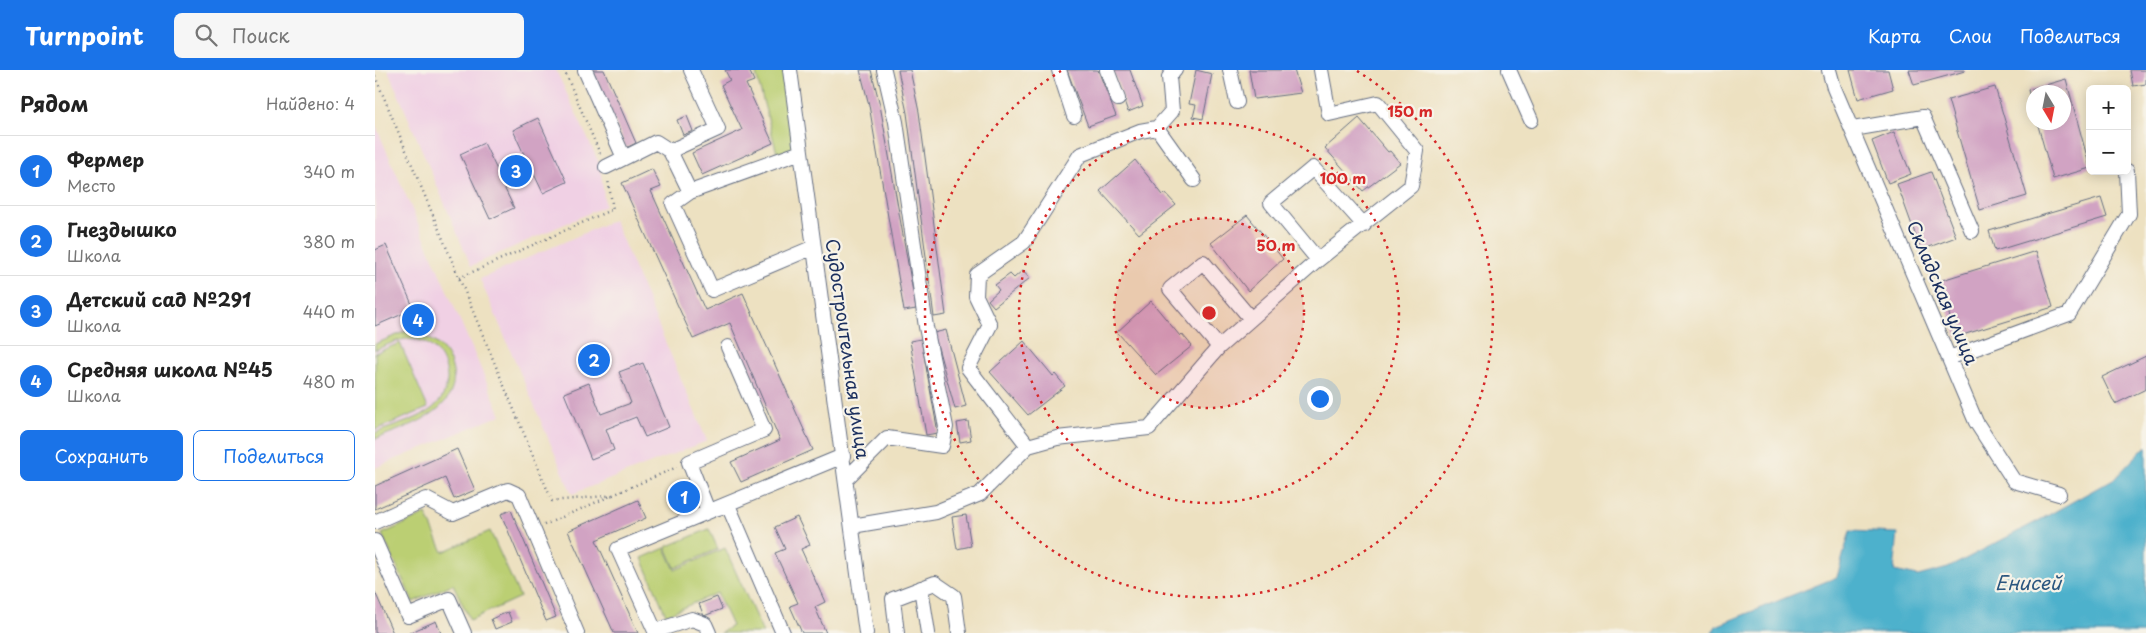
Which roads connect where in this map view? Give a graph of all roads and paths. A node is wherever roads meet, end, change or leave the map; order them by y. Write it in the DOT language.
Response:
graph roads {
  1 [pos="563,70"];
  2 [pos="585,70"];
  3 [pos="691,70"];
  4 [pos="790,70"];
  5 [pos="885,70"];
  6 [pos="1059,70"];
  7 [pos="1107,70"];
  8 [pos="1175,70"];
  9 [pos="1230,70"];
  10 [pos="1321,70"];
  11 [pos="1509,70"];
  12 [pos="1829,70"];
  13 [pos="375,76"];
  14 [pos="1118,100"];
  15 [pos="1237,102"];
  16 [pos="1074,116"];
  17 [pos="1531,120"];
  18 [pos="1157,128"];
  19 [pos="1853,129"];
  20 [pos="670,151"];
  21 [pos="801,152"];
  22 [pos="624,158"];
  23 [pos="606,167"];
  24 [pos="2127,175"];
  25 [pos="1194,180"];
  26 [pos="690,192"];
  27 [pos="1364,225"];
  28 [pos="1972,231"];
  29 [pos="814,246"];
  30 [pos="1319,260"];
  31 [pos="459,278"];
  32 [pos="1251,319"];
  33 [pos="728,347"];
  34 [pos="1219,347"];
  35 [pos="1949,358"];
  36 [pos="1028,446"];
  37 [pos="843,456"];
  38 [pos="689,462"];
  39 [pos="846,479"];
  40 [pos="2059,494"];
  41 [pos="616,495"];
  42 [pos="728,504"];
  43 [pos="708,511"];
  44 [pos="375,522"];
  45 [pos="852,526"];
  46 [pos="534,530"];
  47 [pos="375,541"];
  48 [pos="921,588"];
  49 [pos="463,633"];
  50 [pos="577,633"];
  51 [pos="709,633"];
  52 [pos="783,633"];
  53 [pos="866,633"];
  54 [pos="897,633"];
  55 [pos="928,633"];
  56 [pos="959,633"];
  1 -- 23 [label="path"];
  2 -- 22 [label="street"];
  3 -- 20 [label="street"];
  4 -- 21 [label="street, Судостроительная улица"];
  5 -- 39 [label="street"];
  6 -- 16 [label="street"];
  7 -- 14 [label="street"];
  8 -- 18 [label="street"];
  9 -- 15 [label="street"];
  10 -- 27 [label="street"];
  11 -- 17 [label="street"];
  12 -- 19 [label="street, Складская улица"];
  13 -- 31 [label="path"];
  18 -- 25 [label="street"];
  18 -- 36 [label="street"];
  19 -- 28 [label="street"];
  19 -- 35 [label="street, Складская улица"];
  20 -- 22 [label="street"];
  20 -- 26 [label="street"];
  21 -- 26 [label="street"];
  21 -- 29 [label="street, Судостроительная улица"];
  22 -- 23 [label="street"];
  23 -- 31 [label="path"];
  24 -- 35 [label="street"];
  26 -- 29 [label="street"];
  27 -- 30 [label="street"];
  27 -- 30 [label="street"];
  29 -- 37 [label="street, Судостроительная улица"];
  30 -- 32 [label="street"];
  31 -- 41 [label="path"];
  32 -- 34 [label="street"];
  32 -- 34 [label="street"];
  33 -- 38 [label="street"];
  34 -- 36 [label="street"];
  35 -- 40 [label="street, Складская улица"];
  36 -- 45 [label="street"];
  37 -- 39 [label="street, Судостроительная улица"];
  37 -- 42 [label="street"];
  38 -- 41 [label="path"];
  38 -- 43 [label="street"];
  39 -- 45 [label="street, Судостроительная улица"];
  41 -- 46 [label="path"];
  42 -- 43 [label="street"];
  42 -- 52 [label="street"];
  43 -- 51 [label="street"];
  44 -- 46 [label="street"];
  45 -- 53 [label="street, Судостроительная улица"];
  46 -- 50 [label="street"];
  47 -- 49 [label="street"];
  48 -- 54 [label="street"];
  48 -- 55 [label="street"];
  48 -- 56 [label="street"];
}
